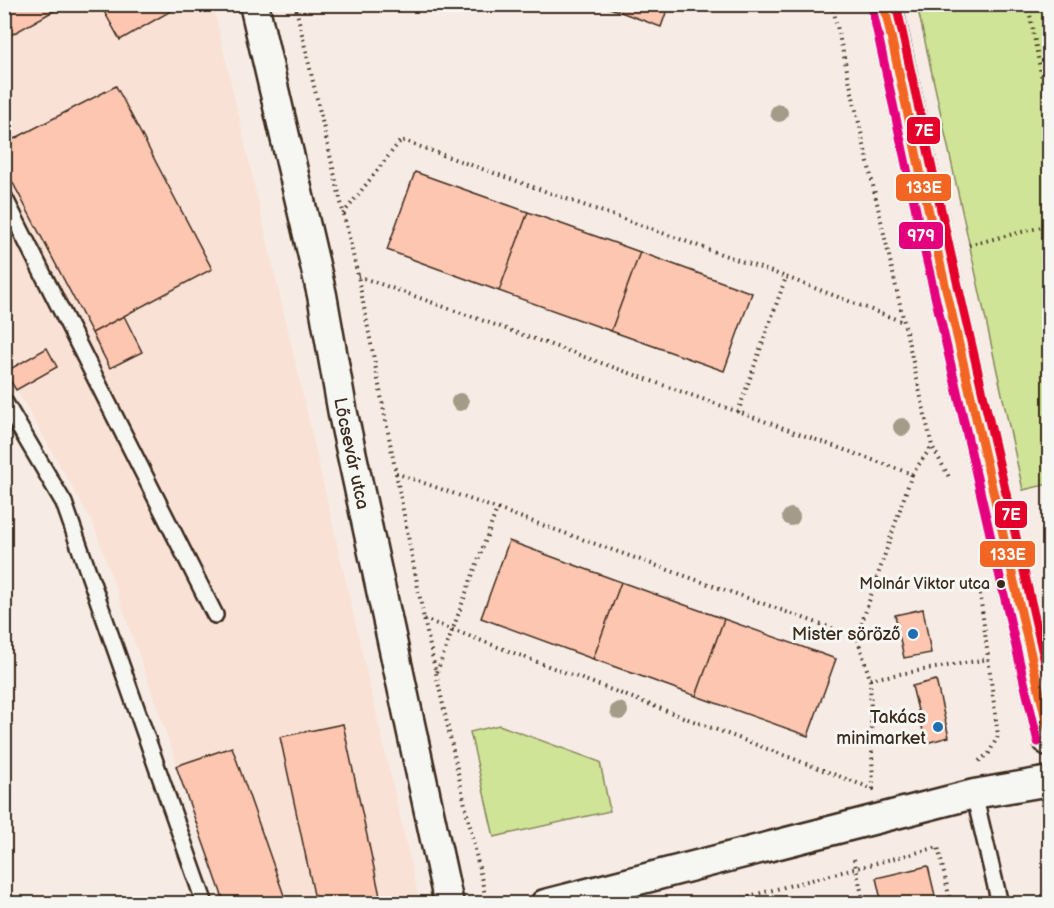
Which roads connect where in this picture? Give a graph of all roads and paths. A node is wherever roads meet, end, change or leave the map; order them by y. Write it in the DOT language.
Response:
graph roads {
  1 [pos="254,4"];
  2 [pos="295,4"];
  3 [pos="832,4"];
  4 [pos="884,4"];
  5 [pos="1028,4"];
  6 [pos="1050,122"];
  7 [pos="4,197"];
  8 [pos="343,213"];
  9 [pos="1050,225"];
  10 [pos="962,246"];
  11 [pos="358,276"];
  12 [pos="786,277"];
  13 [pos="904,322"];
  14 [pos="4,401"];
  15 [pos="738,412"];
  16 [pos="932,446"];
  17 [pos="395,473"];
  18 [pos="912,474"];
  19 [pos="950,479"];
  20 [pos="497,509"];
  21 [pos="980,589"];
  22 [pos="215,615"];
  23 [pos="423,619"];
  24 [pos="453,630"];
  25 [pos="857,637"];
  26 [pos="988,659"];
  27 [pos="436,674"];
  28 [pos="870,679"];
  29 [pos="994,711"];
  30 [pos="1050,739"];
  31 [pos="1050,781"];
  32 [pos="974,794"];
  33 [pos="854,858"];
  34 [pos="856,867"];
  35 [pos="205,903"];
  36 [pos="449,903"];
  37 [pos="487,903"];
  38 [pos="545,903"];
  39 [pos="719,903"];
  40 [pos="864,903"];
  41 [pos="951,903"];
  42 [pos="1000,903"];
  1 -- 36 [label="street, Lőcsevár utca"];
  2 -- 8 [label="path"];
  3 -- 13 [label="path"];
  4 -- 30 [label="main road"];
  5 -- 6 [label="path"];
  7 -- 22 [label="lane"];
  8 -- 11 [label="path"];
  8 -- 12 [label="path"];
  9 -- 10 [label="path"];
  11 -- 15 [label="path"];
  11 -- 17 [label="path"];
  12 -- 13 [label="path"];
  12 -- 15 [label="path"];
  13 -- 16 [label="path"];
  14 -- 35 [label="lane"];
  15 -- 18 [label="path"];
  16 -- 18 [label="path"];
  16 -- 19 [label="path"];
  17 -- 20 [label="path"];
  17 -- 23 [label="path"];
  18 -- 25 [label="path"];
  20 -- 24 [label="path"];
  20 -- 25 [label="path"];
  21 -- 26 [label="path"];
  23 -- 24 [label="path"];
  23 -- 27 [label="path"];
  24 -- 27 [label="path"];
  24 -- 28 [label="path"];
  25 -- 28 [label="path"];
  26 -- 28 [label="path"];
  26 -- 29 [label="path"];
  27 -- 37 [label="path"];
  31 -- 32 [label="street"];
  32 -- 38 [label="street"];
  32 -- 42 [label="lane"];
  33 -- 34 [label="path"];
  34 -- 39 [label="path"];
  34 -- 40 [label="path"];
  34 -- 41 [label="path"];
}
